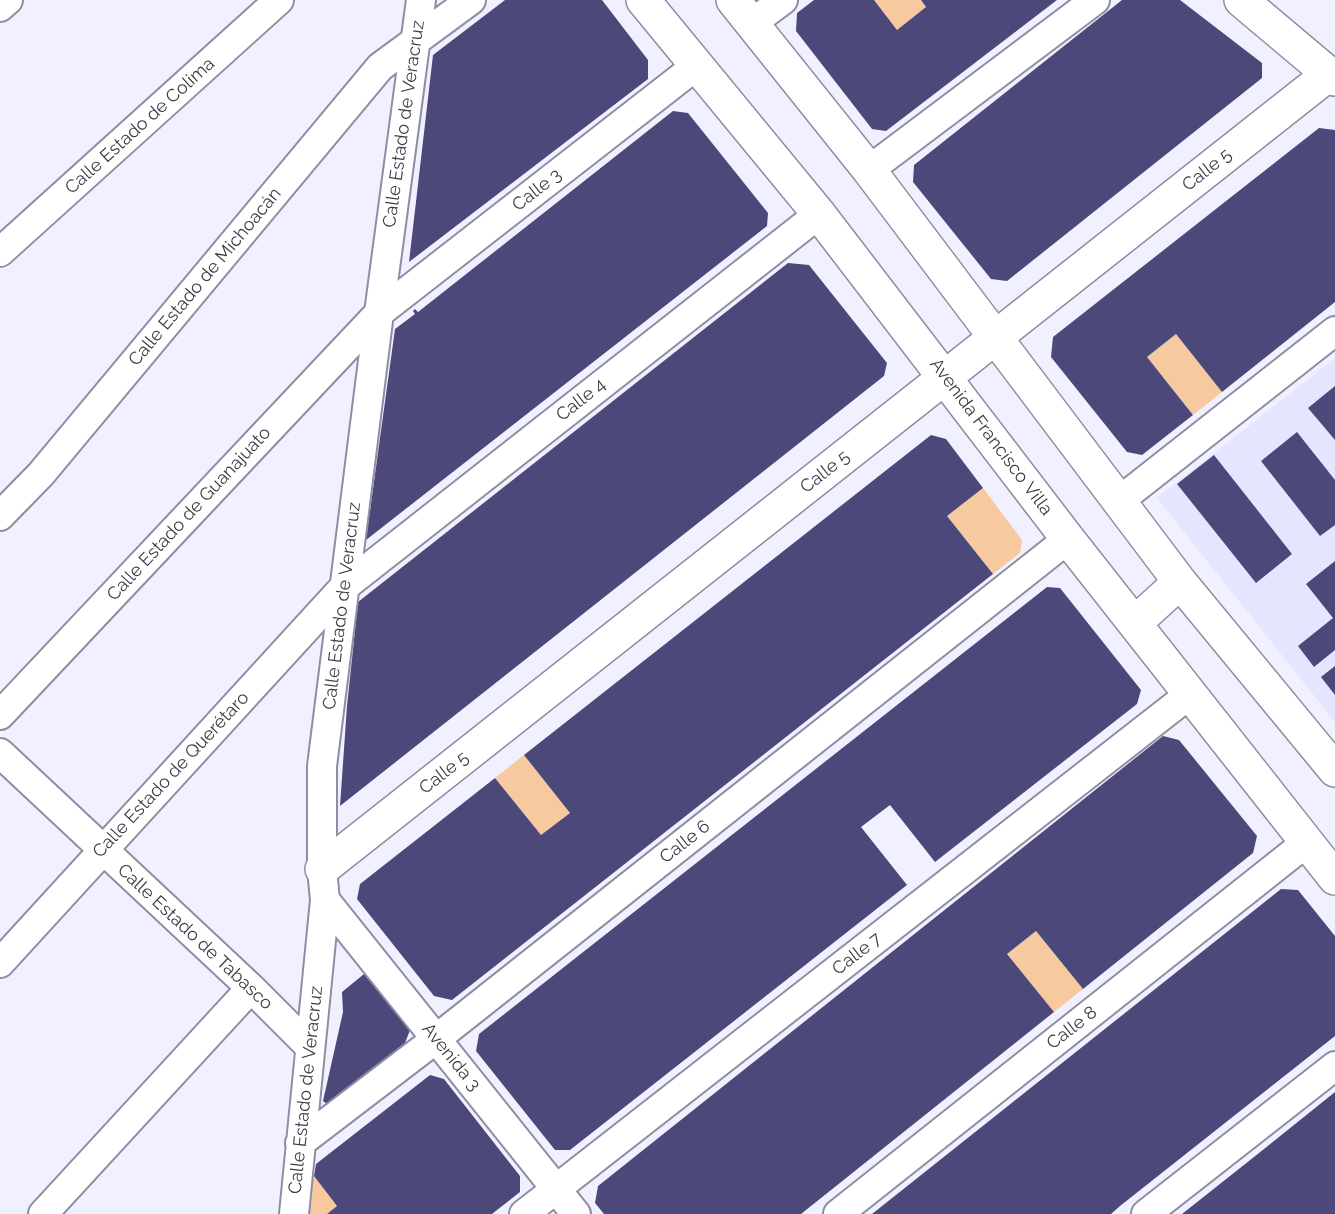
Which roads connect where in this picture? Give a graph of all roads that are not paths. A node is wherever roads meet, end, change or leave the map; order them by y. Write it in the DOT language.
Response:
graph roads {
  1 [pos="8,0"];
  2 [pos="279,0"];
  3 [pos="421,0"];
  4 [pos="471,0"];
  5 [pos="643,0"];
  6 [pos="783,0"];
  7 [pos="1095,0"];
  8 [pos="1241,0"];
  9 [pos="0,7"];
  10 [pos="743,12"];
  11 [pos="415,43"];
  12 [pos="696,66"];
  13 [pos="1332,77"];
  14 [pos="869,170"];
  15 [pos="819,214"];
  16 [pos="0,252"];
  17 [pos="379,313"];
  18 [pos="1335,331"];
  19 [pos="996,337"];
  20 [pos="946,377"];
  21 [pos="1119,501"];
  22 [pos="0,516"];
  23 [pos="1068,538"];
  24 [pos="1180,582"];
  25 [pos="344,587"];
  26 [pos="1136,622"];
  27 [pos="1190,694"];
  28 [pos="0,715"];
  29 [pos="0,753"];
  30 [pos="1335,770"];
  31 [pos="1307,842"];
  32 [pos="103,850"];
  33 [pos="1335,878"];
  34 [pos="324,885"];
  35 [pos="0,963"];
  36 [pos="251,988"];
  37 [pos="436,1039"];
  38 [pos="310,1047"];
  39 [pos="1335,1066"];
  40 [pos="300,1143"];
  41 [pos="556,1189"];
  42 [pos="43,1214"];
  43 [pos="294,1214"];
  44 [pos="525,1214"];
  45 [pos="576,1214"];
  46 [pos="838,1214"];
  47 [pos="1146,1214"];
  1 -- 9 [label="street"];
  2 -- 16 [label="street, Calle Estado de Colima"];
  3 -- 11 [label="street, Calle Estado de Veracruz"];
  4 -- 11 [label="street, Calle Estado de Michoacán"];
  5 -- 12 [label="main road, Avenida Francisco Villa"];
  6 -- 10 [label="street"];
  7 -- 14 [label="street"];
  8 -- 13 [label="main road"];
  10 -- 14 [label="main road"];
  11 -- 17 [label="street, Calle Estado de Veracruz"];
  11 -- 22 [label="street, Calle Estado de Michoacán"];
  12 -- 15 [label="main road, Avenida Francisco Villa"];
  12 -- 17 [label="street, Calle 3"];
  13 -- 19 [label="main road, Calle 5"];
  14 -- 19 [label="main road"];
  15 -- 20 [label="main road, Avenida Francisco Villa"];
  15 -- 25 [label="street, Calle 4"];
  17 -- 25 [label="street, Calle Estado de Veracruz"];
  17 -- 28 [label="street, Calle Estado de Guanajuato"];
  18 -- 21 [label="street"];
  19 -- 20 [label="main road, Calle 5"];
  19 -- 21 [label="main road"];
  20 -- 23 [label="main road, Avenida Francisco Villa"];
  20 -- 34 [label="main road, Calle 5"];
  21 -- 24 [label="main road"];
  23 -- 26 [label="main road, Avenida Francisco Villa"];
  23 -- 37 [label="street, Calle 6"];
  24 -- 26 [label="main road"];
  24 -- 30 [label="main road"];
  25 -- 32 [label="street, Calle Estado de Querétaro"];
  25 -- 34 [label="street, Calle Estado de Veracruz"];
  26 -- 27 [label="main road, Avenida Francisco Villa"];
  27 -- 31 [label="main road, Avenida Francisco Villa"];
  27 -- 41 [label="street, Calle 7"];
  29 -- 32 [label="street, Calle Estado de Tabasco"];
  31 -- 33 [label="main road, Avenida Francisco Villa"];
  31 -- 46 [label="street, Calle 8"];
  32 -- 35 [label="street, Calle Estado de Querétaro"];
  32 -- 36 [label="street, Calle Estado de Tabasco"];
  34 -- 37 [label="street, Avenida 3"];
  34 -- 38 [label="street, Calle Estado de Veracruz"];
  36 -- 38 [label="street, Calle Estado de Tabasco"];
  36 -- 42 [label="street"];
  37 -- 40 [label="street, Calle 6"];
  37 -- 41 [label="street, Avenida 3"];
  38 -- 40 [label="street, Calle Estado de Veracruz"];
  39 -- 47 [label="street"];
  40 -- 43 [label="street, Calle Estado de Veracruz"];
  41 -- 44 [label="street, Calle 7"];
  41 -- 45 [label="street, Avenida 3"];
}
